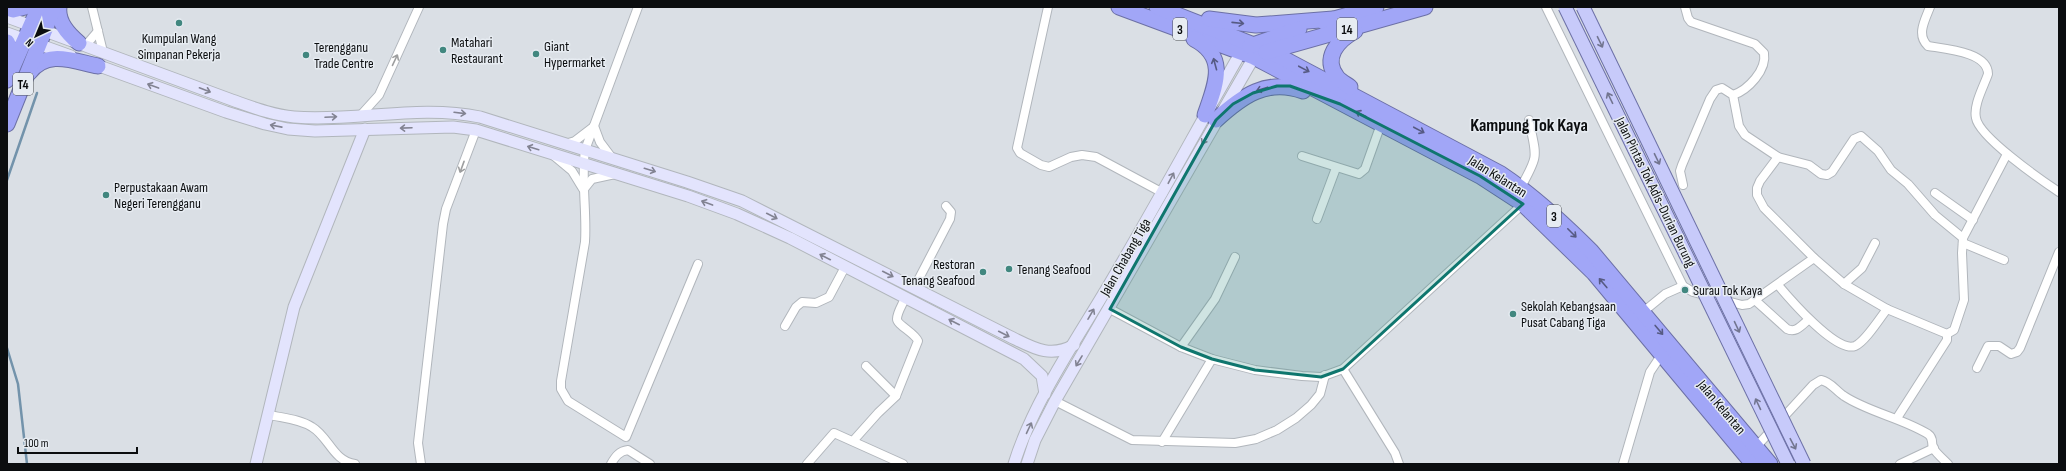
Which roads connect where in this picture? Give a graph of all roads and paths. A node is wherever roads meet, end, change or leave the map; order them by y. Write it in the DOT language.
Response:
graph roads {
  1 [pos="25,7"];
  2 [pos="39,7"];
  3 [pos="54,7"];
  4 [pos="59,7"];
  5 [pos="92,7"];
  6 [pos="419,7"];
  7 [pos="638,7"];
  8 [pos="1048,7"];
  9 [pos="1119,7"];
  10 [pos="1158,7"];
  11 [pos="1376,7"];
  12 [pos="1425,7"];
  13 [pos="1546,7"];
  14 [pos="1565,7"];
  15 [pos="1583,7"];
  16 [pos="1685,7"];
  17 [pos="1930,7"];
  18 [pos="7,8"];
  19 [pos="7,17"];
  20 [pos="1389,17"];
  21 [pos="1333,20"];
  22 [pos="1161,22"];
  23 [pos="98,31"];
  24 [pos="7,33"];
  25 [pos="38,34"];
  26 [pos="25,40"];
  27 [pos="7,42"];
  28 [pos="82,44"];
  29 [pos="1249,51"];
  30 [pos="1269,51"];
  31 [pos="100,59"];
  32 [pos="7,70"];
  33 [pos="25,78"];
  34 [pos="7,80"];
  35 [pos="1733,95"];
  36 [pos="1340,104"];
  37 [pos="1374,106"];
  38 [pos="360,116"];
  39 [pos="1211,118"];
  40 [pos="1529,120"];
  41 [pos="7,124"];
  42 [pos="1381,124"];
  43 [pos="594,126"];
  44 [pos="365,129"];
  45 [pos="476,130"];
  46 [pos="565,144"];
  47 [pos="585,150"];
  48 [pos="549,152"];
  49 [pos="2007,154"];
  50 [pos="1302,156"];
  51 [pos="1778,157"];
  52 [pos="613,159"];
  53 [pos="583,163"];
  54 [pos="1336,168"];
  55 [pos="618,174"];
  56 [pos="1683,184"];
  57 [pos="1521,187"];
  58 [pos="584,190"];
  59 [pos="1163,192"];
  60 [pos="2059,192"];
  61 [pos="1935,193"];
  62 [pos="1523,204"];
  63 [pos="946,206"];
  64 [pos="1317,219"];
  65 [pos="1973,220"];
  66 [pos="1963,241"];
  67 [pos="1875,243"];
  68 [pos="2059,252"];
  69 [pos="1235,257"];
  70 [pos="1814,258"];
  71 [pos="2004,260"];
  72 [pos="698,264"];
  73 [pos="845,267"];
  74 [pos="1778,284"];
  75 [pos="1844,284"];
  76 [pos="1683,286"];
  77 [pos="914,288"];
  78 [pos="905,298"];
  79 [pos="1756,301"];
  80 [pos="1110,309"];
  81 [pos="1887,309"];
  82 [pos="1643,312"];
  83 [pos="973,318"];
  84 [pos="1808,320"];
  85 [pos="785,326"];
  86 [pos="968,330"];
  87 [pos="1947,334"];
  88 [pos="1074,345"];
  89 [pos="1181,348"];
  90 [pos="1662,354"];
  91 [pos="1212,359"];
  92 [pos="866,366"];
  93 [pos="1977,368"];
  94 [pos="1343,369"];
  95 [pos="1325,375"];
  96 [pos="1045,394"];
  97 [pos="896,396"];
  98 [pos="1055,401"];
  99 [pos="270,415"];
  100 [pos="1897,418"];
  101 [pos="853,441"];
  102 [pos="1162,442"];
  103 [pos="1756,447"];
  104 [pos="1934,448"];
  105 [pos="256,464"];
  106 [pos="355,464"];
  107 [pos="421,464"];
  108 [pos="611,464"];
  109 [pos="650,464"];
  110 [pos="807,464"];
  111 [pos="903,464"];
  112 [pos="1014,464"];
  113 [pos="1027,464"];
  114 [pos="1399,464"];
  115 [pos="1623,464"];
  116 [pos="1753,464"];
  117 [pos="1770,464"];
  118 [pos="1788,464"];
  119 [pos="1804,464"];
  120 [pos="1900,464"];
  121 [pos="1948,464"];
  1 -- 18 [label="highway"];
  2 -- 25 [label="highway, T4"];
  3 -- 25 [label="highway, T4"];
  4 -- 28 [label="highway"];
  5 -- 23 [label="street"];
  38 -- 6 [label="street, one-way"];
  7 -- 43 [label="street"];
  8 -- 59 [label="street"];
  9 -- 22 [label="highway, 3"];
  10 -- 21 [label="highway, one-way"];
  10 -- 29 [label="highway, 3"];
  11 -- 21 [label="highway, 14"];
  12 -- 20 [label="highway, 14"];
  13 -- 76 [label="street"];
  118 -- 14 [label="main road, Jalan Pintas Tok Adis-Durian Burung, one-way, bridge"];
  15 -- 119 [label="main road, Jalan Pintas Tok Adis-Durian Burung, one-way, bridge"];
  16 -- 35 [label="street"];
  17 -- 49 [label="street"];
  19 -- 25 [label="main road"];
  20 -- 30 [label="highway, 14"];
  20 -- 37 [label="highway"];
  21 -- 29 [label="highway, 14"];
  22 -- 29 [label="highway, 3"];
  39 -- 22 [label="highway, one-way"];
  23 -- 28 [label="street"];
  23 -- 31 [label="street"];
  24 -- 26 [label="main road"];
  25 -- 26 [label="highway, T4"];
  25 -- 28 [label="main road"];
  25 -- 31 [label="main road"];
  25 -- 33 [label="highway, T4"];
  26 -- 34 [label="highway, T4"];
  27 -- 32 [label="highway"];
  28 -- 31 [label="main road"];
  29 -- 30 [label="highway, Jalan Kelantan / 3"];
  29 -- 36 [label="highway, Jalan Kelantan / 3"];
  29 -- 39 [label="main road, Jalan Chabang Tiga"];
  30 -- 37 [label="highway, Jalan Kelantan / 3, one-way"];
  31 -- 33 [label="highway"];
  31 -- 38 [label="main road, one-way"];
  44 -- 31 [label="main road, one-way"];
  33 -- 41 [label="highway, T4"];
  35 -- 51 [label="street"];
  35 -- 56 [label="street"];
  36 -- 39 [label="highway, one-way"];
  42 -- 36 [label="highway, Jalan Kelantan / 3, one-way"];
  37 -- 57 [label="highway, Jalan Kelantan / 3, one-way"];
  38 -- 46 [label="main road, one-way"];
  59 -- 39 [label="main road, Jalan Chabang Tiga, one-way"];
  39 -- 80 [label="main road, Jalan Chabang Tiga, one-way"];
  40 -- 57 [label="street"];
  42 -- 54 [label="street"];
  42 -- 62 [label="highway, Jalan Kelantan / 3"];
  43 -- 46 [label="street"];
  43 -- 47 [label="street"];
  43 -- 52 [label="street"];
  45 -- 44 [label="main road, one-way"];
  44 -- 99 [label="main road"];
  48 -- 45 [label="main road, one-way"];
  45 -- 107 [label="street, one-way"];
  46 -- 47 [label="main road"];
  47 -- 52 [label="main road"];
  47 -- 53 [label="street"];
  48 -- 53 [label="main road"];
  48 -- 58 [label="street"];
  49 -- 60 [label="street"];
  49 -- 65 [label="street"];
  50 -- 54 [label="street"];
  51 -- 66 [label="street"];
  51 -- 70 [label="street"];
  52 -- 77 [label="main road, one-way"];
  53 -- 55 [label="main road"];
  53 -- 58 [label="street"];
  54 -- 64 [label="street"];
  55 -- 58 [label="street"];
  73 -- 55 [label="main road, one-way"];
  57 -- 82 [label="highway, Jalan Kelantan / 3, one-way"];
  58 -- 72 [label="street"];
  88 -- 59 [label="main road, Jalan Chabang Tiga, one-way"];
  61 -- 65 [label="street"];
  90 -- 62 [label="highway, Jalan Kelantan / 3, one-way"];
  62 -- 94 [label="street"];
  63 -- 77 [label="street"];
  65 -- 66 [label="street"];
  66 -- 71 [label="street"];
  66 -- 87 [label="street"];
  67 -- 75 [label="street"];
  68 -- 93 [label="street"];
  69 -- 89 [label="street"];
  70 -- 74 [label="street"];
  70 -- 75 [label="street"];
  73 -- 78 [label="main road"];
  73 -- 85 [label="street"];
  74 -- 79 [label="street"];
  74 -- 84 [label="street"];
  75 -- 81 [label="street"];
  76 -- 79 [label="street"];
  76 -- 82 [label="street"];
  77 -- 83 [label="main road"];
  86 -- 78 [label="main road, one-way"];
  78 -- 97 [label="street"];
  79 -- 84 [label="street"];
  80 -- 89 [label="street"];
  80 -- 98 [label="main road, Jalan Chabang Tiga, one-way"];
  81 -- 84 [label="street"];
  81 -- 87 [label="street"];
  82 -- 103 [label="highway, Jalan Kelantan / 3, one-way"];
  83 -- 86 [label="main road"];
  83 -- 88 [label="main road, one-way"];
  86 -- 96 [label="main road"];
  87 -- 100 [label="street"];
  88 -- 96 [label="main road, Jalan Chabang Tiga"];
  89 -- 91 [label="street"];
  90 -- 115 [label="street"];
  90 -- 116 [label="highway, Jalan Kelantan / 3"];
  91 -- 95 [label="street"];
  91 -- 102 [label="street"];
  92 -- 97 [label="street"];
  94 -- 95 [label="street"];
  94 -- 114 [label="street"];
  95 -- 102 [label="street"];
  112 -- 96 [label="main road, Jalan Chabang Tiga, one-way"];
  97 -- 101 [label="street"];
  98 -- 102 [label="street"];
  98 -- 113 [label="main road, Jalan Chabang Tiga"];
  99 -- 105 [label="main road"];
  99 -- 106 [label="street"];
  100 -- 103 [label="street"];
  100 -- 104 [label="street"];
  101 -- 110 [label="street"];
  101 -- 111 [label="street"];
  103 -- 117 [label="highway, Jalan Kelantan / 3"];
  104 -- 120 [label="street"];
  104 -- 121 [label="street"];
  108 -- 109 [label="street"];
}
